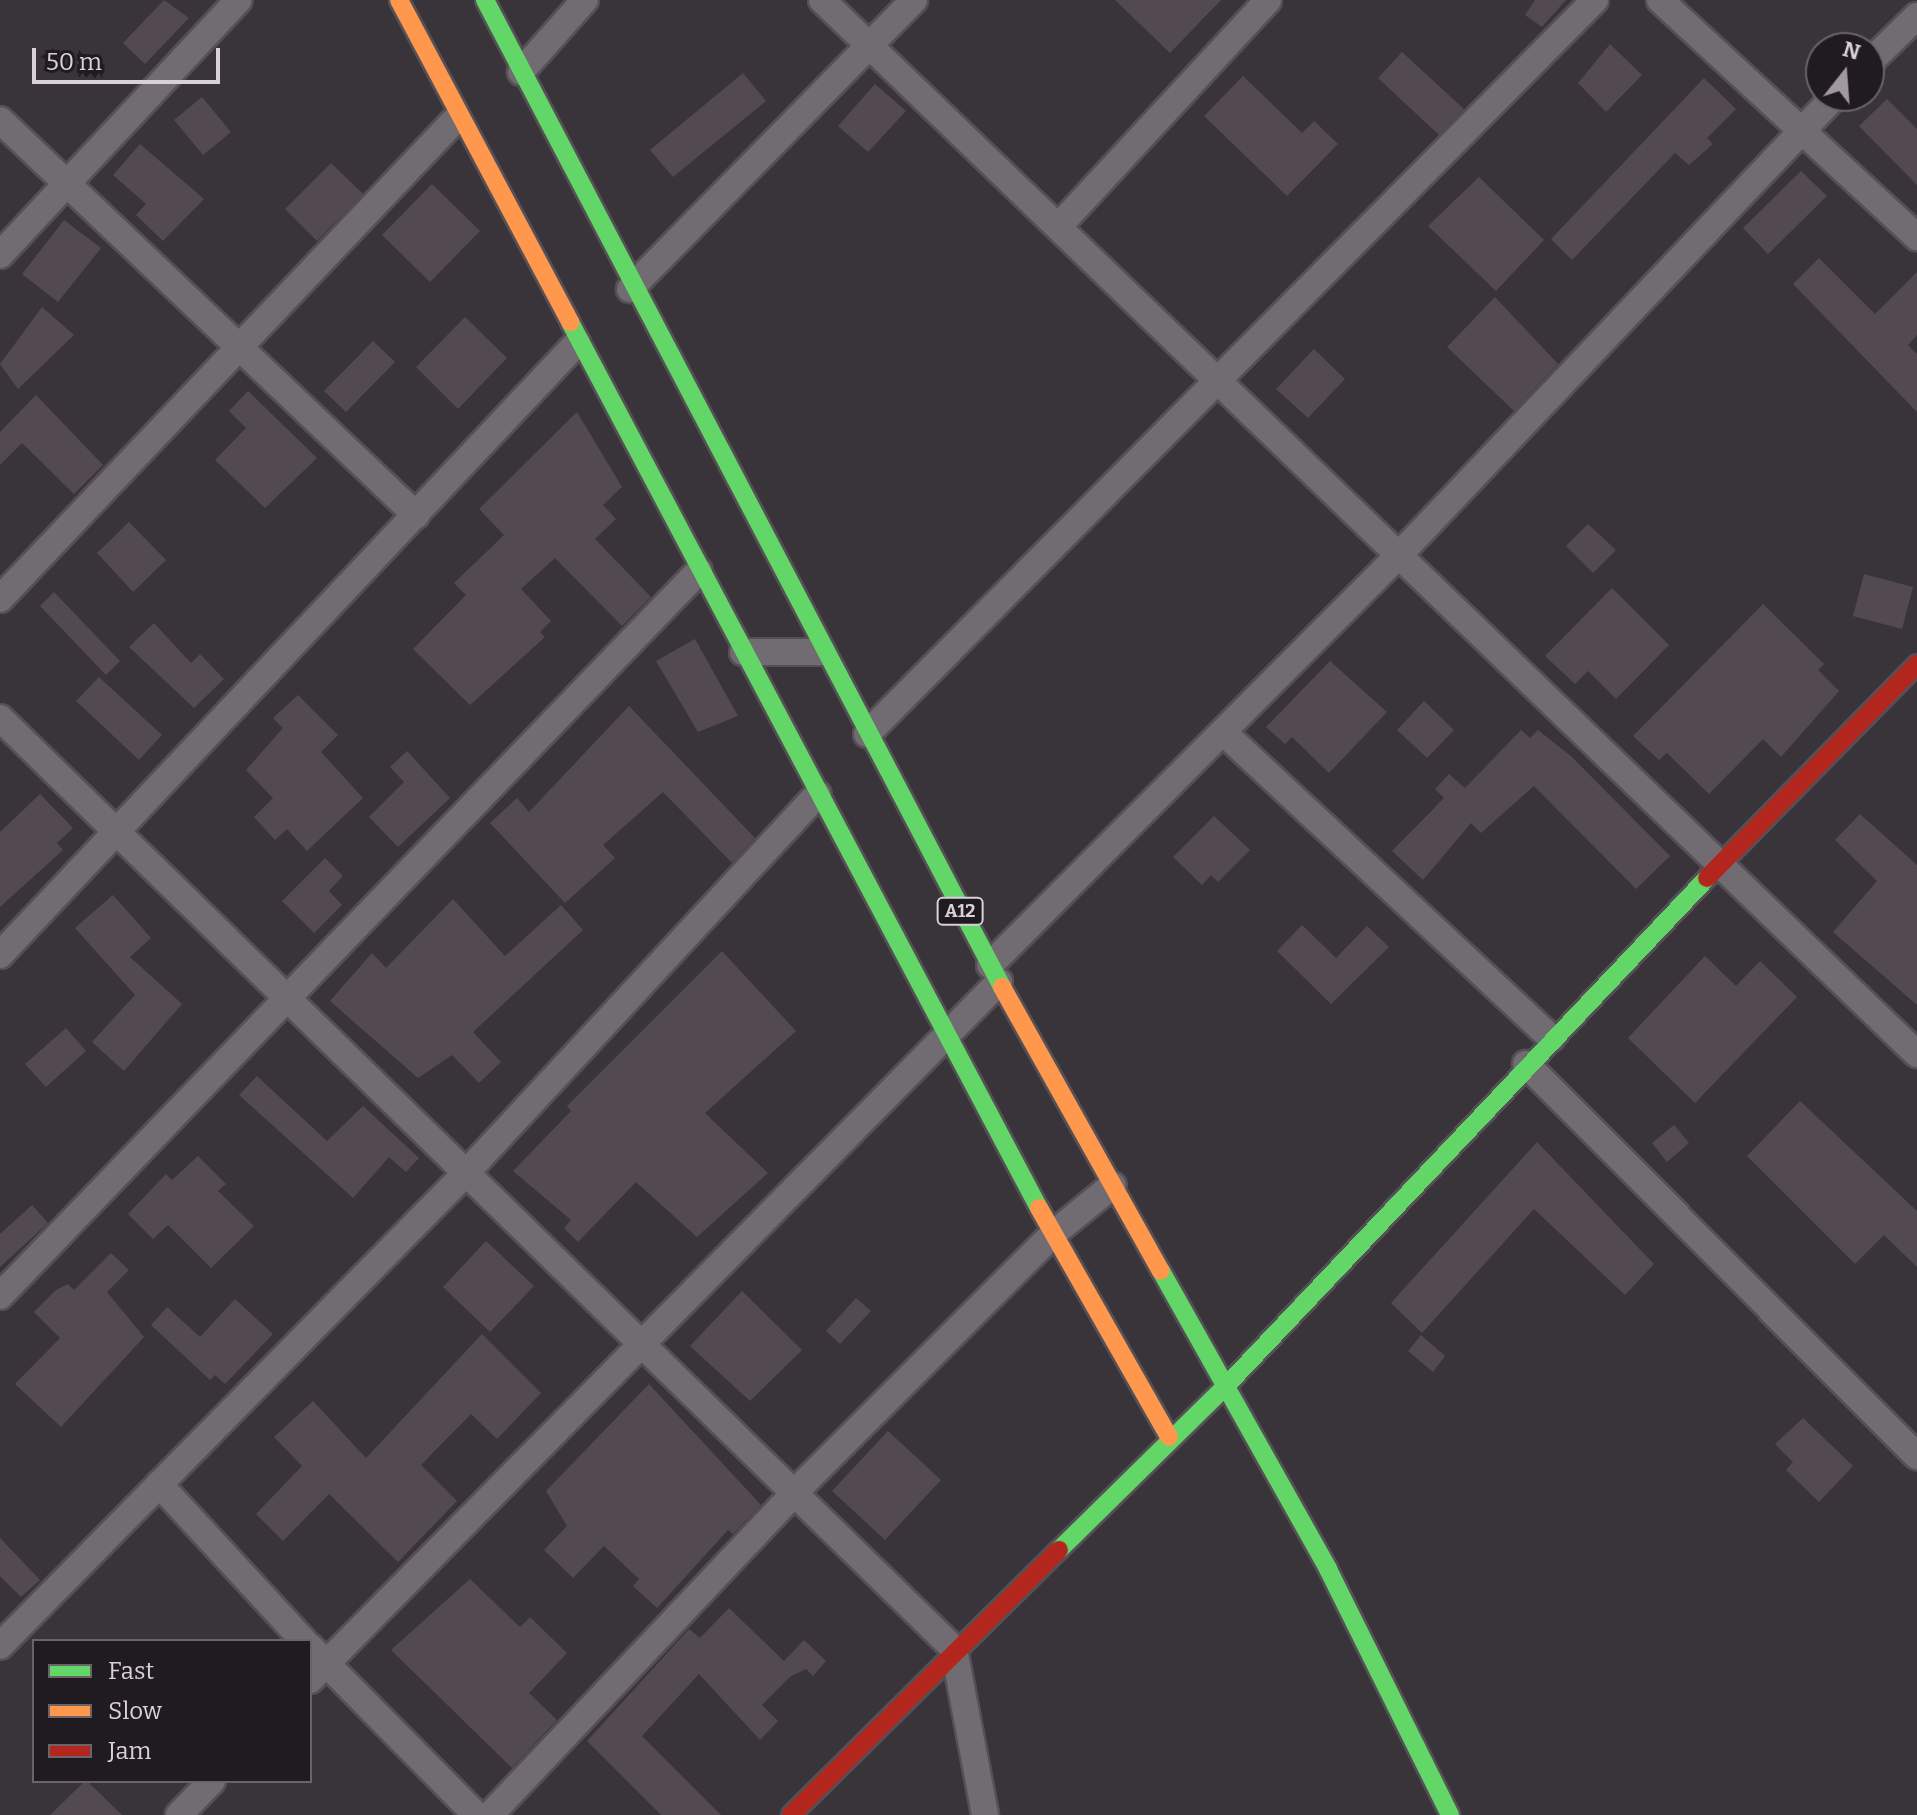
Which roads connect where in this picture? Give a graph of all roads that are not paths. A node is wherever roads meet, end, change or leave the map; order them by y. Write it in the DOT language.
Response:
graph roads {
  1 [pos="239,0"];
  2 [pos="399,0"];
  3 [pos="485,0"];
  4 [pos="585,0"];
  5 [pos="822,0"];
  6 [pos="914,0"];
  7 [pos="1268,0"];
  8 [pos="1595,0"];
  9 [pos="1660,0"];
  10 [pos="1917,16"];
  11 [pos="870,45"];
  12 [pos="1885,47"];
  13 [pos="521,72"];
  14 [pos="1819,112"];
  15 [pos="457,118"];
  16 [pos="0,120"];
  17 [pos="1801,130"];
  18 [pos="66,185"];
  19 [pos="1060,225"];
  20 [pos="1917,237"];
  21 [pos="0,255"];
  22 [pos="630,289"];
  23 [pos="577,343"];
  24 [pos="236,351"];
  25 [pos="1225,380"];
  26 [pos="416,515"];
  27 [pos="1400,554"];
  28 [pos="699,571"];
  29 [pos="0,599"];
  30 [pos="743,652"];
  31 [pos="822,652"];
  32 [pos="1917,664"];
  33 [pos="0,718"];
  34 [pos="1223,732"];
  35 [pos="867,734"];
  36 [pos="818,794"];
  37 [pos="117,832"];
  38 [pos="1721,867"];
  39 [pos="0,955"];
  40 [pos="995,973"];
  41 [pos="287,997"];
  42 [pos="949,1038"];
  43 [pos="1551,1038"];
  44 [pos="1917,1054"];
  45 [pos="1526,1064"];
  46 [pos="466,1173"];
  47 [pos="1113,1185"];
  48 [pos="1053,1234"];
  49 [pos="0,1296"];
  50 [pos="639,1341"];
  51 [pos="1226,1386"];
  52 [pos="1169,1437"];
  53 [pos="1917,1456"];
  54 [pos="159,1484"];
  55 [pos="794,1493"];
  56 [pos="302,1639"];
  57 [pos="0,1646"];
  58 [pos="954,1649"];
  59 [pos="315,1664"];
  60 [pos="210,1783"];
  61 [pos="179,1815"];
  62 [pos="476,1815"];
  63 [pos="490,1815"];
  64 [pos="791,1815"];
  65 [pos="985,1815"];
  66 [pos="1450,1815"];
  1 -- 18 [label="street"];
  2 -- 15 [label="street"];
  3 -- 13 [label="street, A12"];
  4 -- 13 [label="street"];
  5 -- 11 [label="street"];
  6 -- 11 [label="street"];
  7 -- 19 [label="street"];
  8 -- 25 [label="street"];
  9 -- 17 [label="street"];
  10 -- 12 [label="street"];
  11 -- 19 [label="street"];
  11 -- 22 [label="street"];
  13 -- 22 [label="street, A12"];
  14 -- 17 [label="street"];
  15 -- 23 [label="street"];
  15 -- 24 [label="street"];
  16 -- 18 [label="street"];
  17 -- 20 [label="street"];
  17 -- 27 [label="street"];
  18 -- 21 [label="street"];
  18 -- 24 [label="street"];
  19 -- 25 [label="street"];
  22 -- 31 [label="street, A12"];
  23 -- 26 [label="street"];
  23 -- 28 [label="street"];
  24 -- 26 [label="street"];
  24 -- 29 [label="street"];
  25 -- 27 [label="street"];
  25 -- 35 [label="street"];
  26 -- 37 [label="street"];
  27 -- 34 [label="street"];
  27 -- 38 [label="street"];
  28 -- 30 [label="street"];
  28 -- 41 [label="street"];
  30 -- 31 [label="street"];
  30 -- 36 [label="street"];
  31 -- 35 [label="street, A12"];
  32 -- 38 [label="street"];
  33 -- 37 [label="street"];
  34 -- 40 [label="street"];
  34 -- 43 [label="street"];
  35 -- 40 [label="street, A12"];
  36 -- 42 [label="street"];
  36 -- 46 [label="street"];
  37 -- 39 [label="street"];
  37 -- 41 [label="street"];
  38 -- 43 [label="street"];
  38 -- 44 [label="street"];
  40 -- 42 [label="street"];
  40 -- 47 [label="street, A12"];
  41 -- 46 [label="street"];
  41 -- 49 [label="street"];
  42 -- 48 [label="street"];
  42 -- 50 [label="street"];
  43 -- 45 [label="street"];
  45 -- 51 [label="street"];
  45 -- 53 [label="street"];
  46 -- 50 [label="street"];
  46 -- 54 [label="street"];
  47 -- 48 [label="street"];
  47 -- 51 [label="street, A12"];
  48 -- 52 [label="street"];
  48 -- 55 [label="street"];
  50 -- 55 [label="street"];
  50 -- 59 [label="street"];
  51 -- 52 [label="street"];
  51 -- 66 [label="street, A12"];
  52 -- 58 [label="street"];
  54 -- 56 [label="street"];
  54 -- 57 [label="street"];
  55 -- 58 [label="street"];
  55 -- 63 [label="street"];
  58 -- 64 [label="street"];
  58 -- 65 [label="street"];
  59 -- 62 [label="street"];
  60 -- 61 [label="street"];
}
